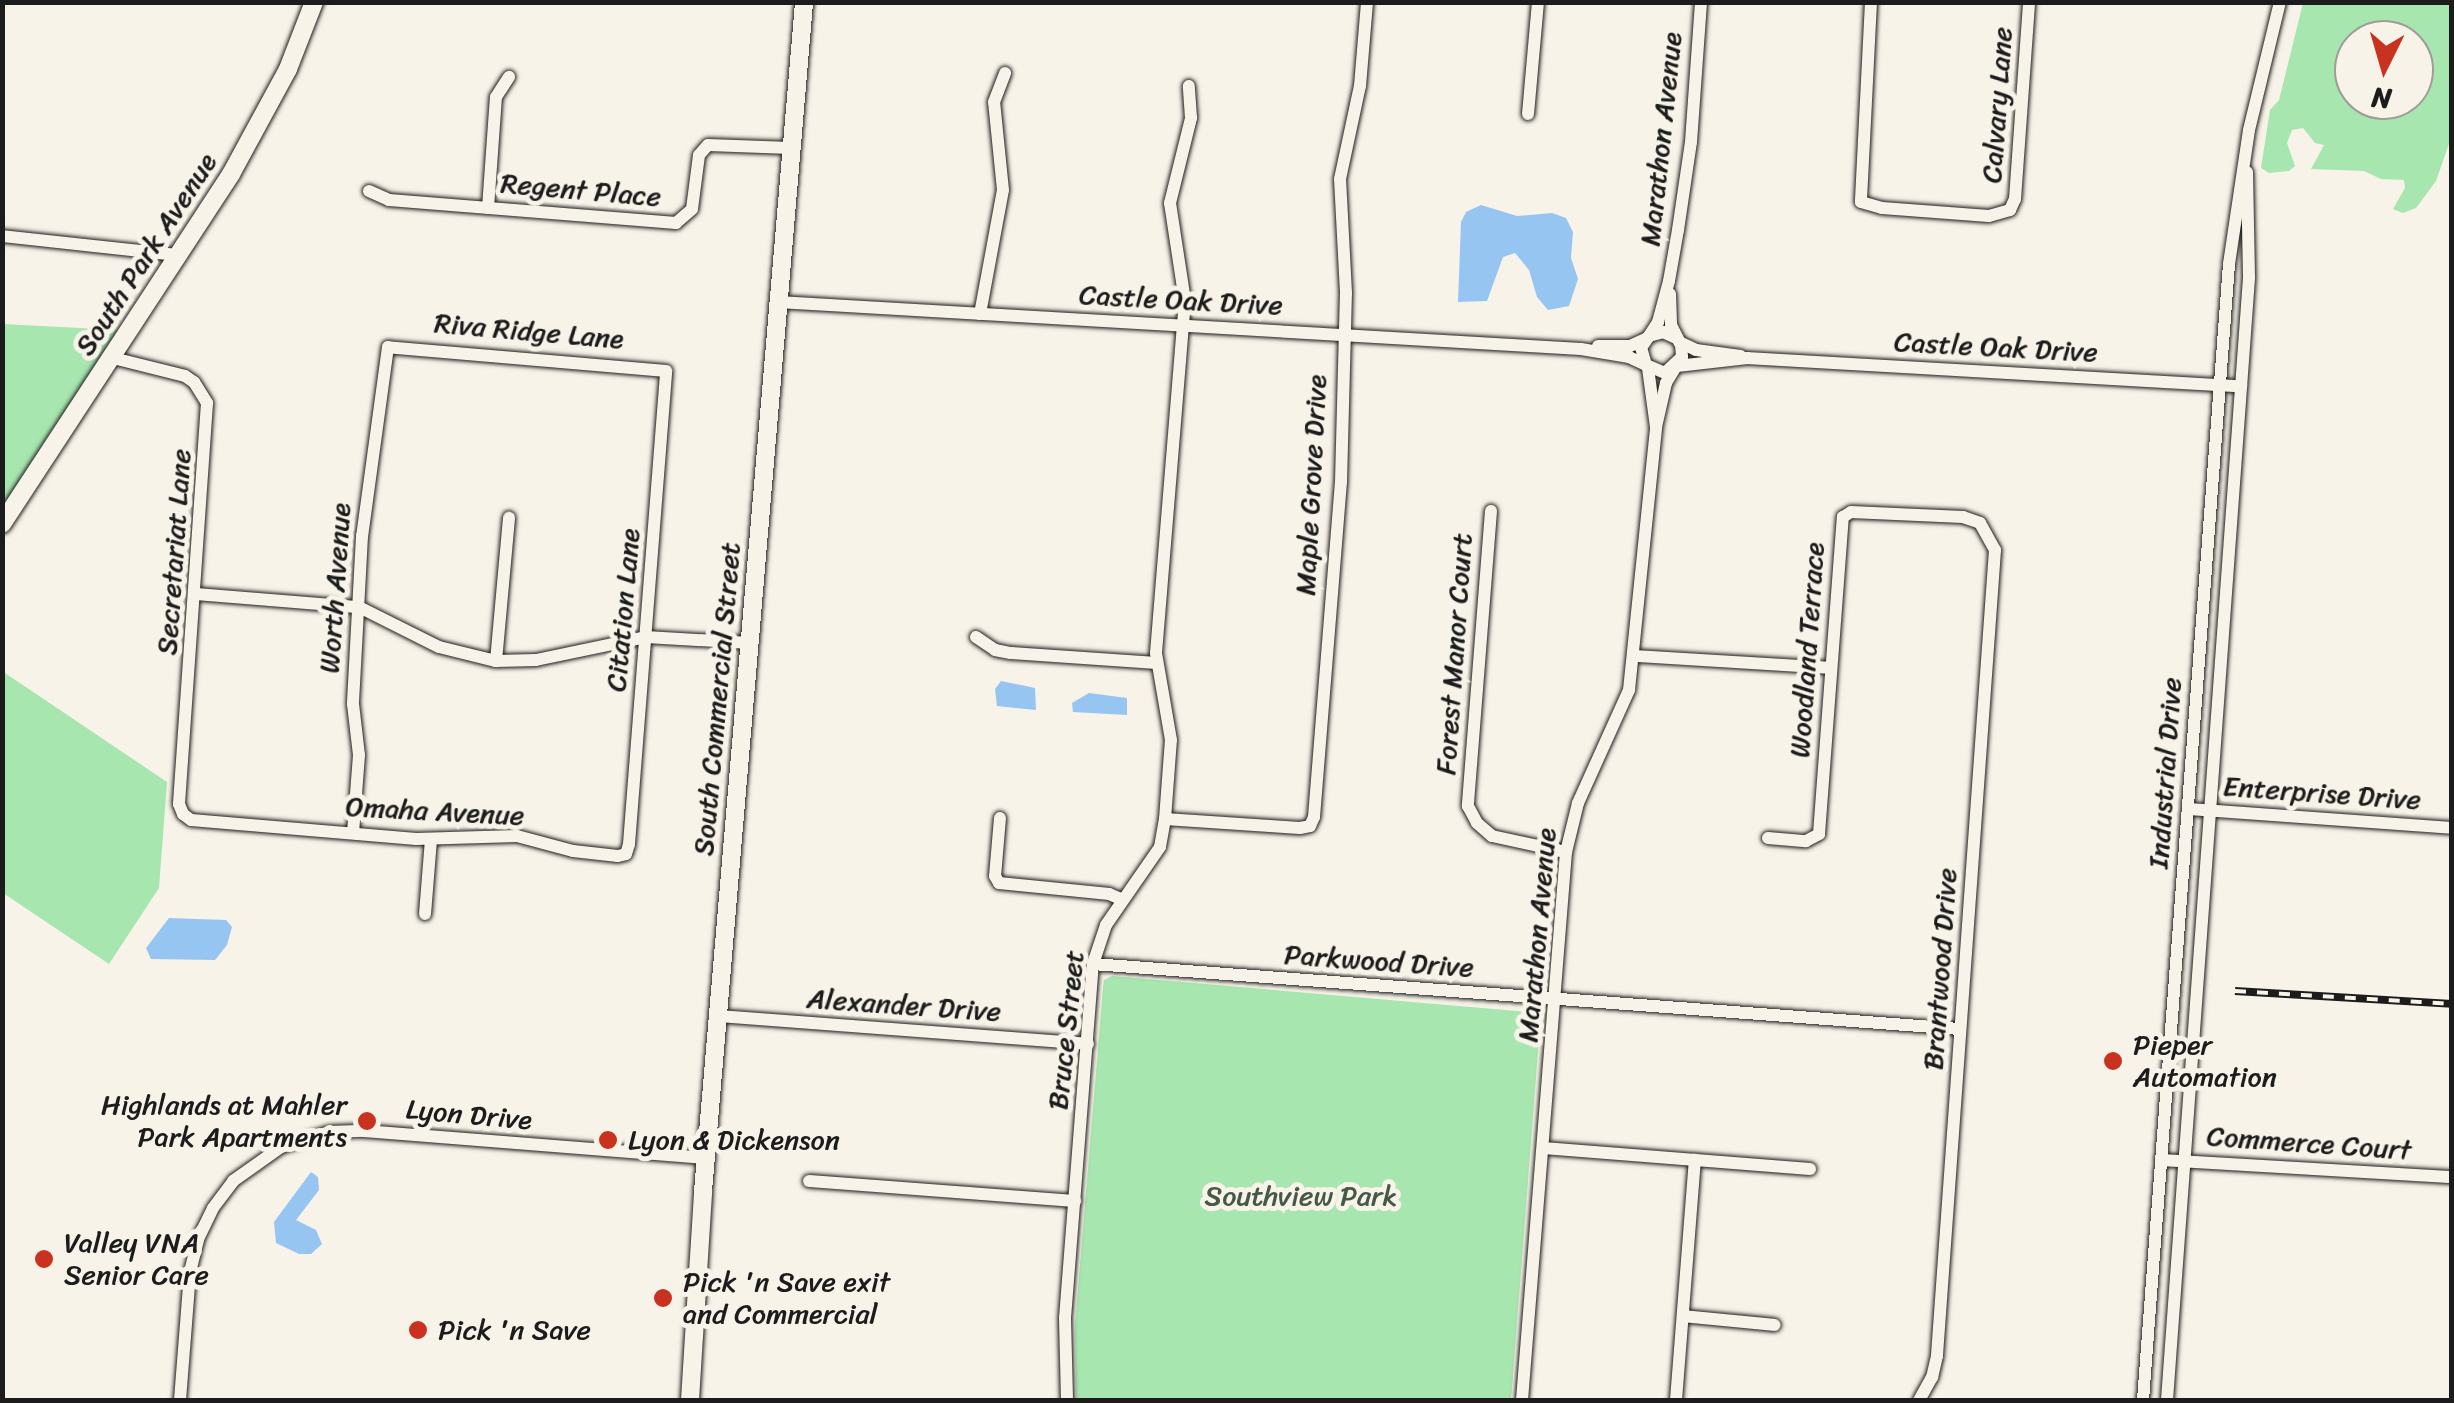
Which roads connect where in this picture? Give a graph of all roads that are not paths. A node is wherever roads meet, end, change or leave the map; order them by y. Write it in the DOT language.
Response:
graph roads {
  1 [pos="314,2"];
  2 [pos="804,2"];
  3 [pos="1367,2"];
  4 [pos="1538,2"];
  5 [pos="1701,2"];
  6 [pos="1871,2"];
  7 [pos="2030,2"];
  8 [pos="2280,2"];
  9 [pos="1005,73"];
  10 [pos="509,77"];
  11 [pos="1189,86"];
  12 [pos="1528,114"];
  13 [pos="791,148"];
  14 [pos="2246,150"];
  15 [pos="370,191"];
  16 [pos="488,208"];
  17 [pos="2,236"];
  18 [pos="178,256"];
  19 [pos="1669,282"];
  20 [pos="778,302"];
  21 [pos="980,314"];
  22 [pos="1184,325"];
  23 [pos="1344,334"];
  24 [pos="1648,337"];
  25 [pos="1678,340"];
  26 [pos="388,347"];
  27 [pos="1581,348"];
  28 [pos="113,358"];
  29 [pos="1748,358"];
  30 [pos="1647,367"];
  31 [pos="1676,367"];
  32 [pos="666,371"];
  33 [pos="2218,384"];
  34 [pos="2241,386"];
  35 [pos="1656,427"];
  36 [pos="1490,511"];
  37 [pos="509,518"];
  38 [pos="2,524"];
  39 [pos="1992,538"];
  40 [pos="196,594"];
  41 [pos="359,607"];
  42 [pos="646,637"];
  43 [pos="976,637"];
  44 [pos="750,644"];
  45 [pos="1636,656"];
  46 [pos="496,660"];
  47 [pos="1157,663"];
  48 [pos="1832,668"];
  49 [pos="2188,809"];
  50 [pos="2210,810"];
  51 [pos="183,814"];
  52 [pos="1000,818"];
  53 [pos="1166,819"];
  54 [pos="2452,828"];
  55 [pos="353,833"];
  56 [pos="1768,838"];
  57 [pos="431,840"];
  58 [pos="1566,852"];
  59 [pos="626,854"];
  60 [pos="1122,900"];
  61 [pos="425,914"];
  62 [pos="1093,964"];
  63 [pos="1555,1000"];
  64 [pos="718,1016"];
  65 [pos="1960,1028"];
  66 [pos="1088,1044"];
  67 [pos="1543,1148"];
  68 [pos="706,1158"];
  69 [pos="1695,1160"];
  70 [pos="2163,1160"];
  71 [pos="2186,1160"];
  72 [pos="1810,1169"];
  73 [pos="2452,1177"];
  74 [pos="808,1181"];
  75 [pos="1074,1202"];
  76 [pos="1683,1316"];
  77 [pos="1775,1324"];
  78 [pos="180,1400"];
  79 [pos="690,1400"];
  80 [pos="1067,1400"];
  81 [pos="1522,1400"];
  82 [pos="1676,1400"];
  83 [pos="1919,1400"];
  84 [pos="2143,1400"];
  85 [pos="2167,1400"];
  1 -- 18 [label="main road, South Park Avenue"];
  2 -- 13 [label="main road, South Commercial Street"];
  3 -- 23 [label="street, Maple Grove Drive"];
  4 -- 12 [label="street"];
  5 -- 19 [label="street, Marathon Avenue"];
  6 -- 7 [label="street, Calvary Lane"];
  8 -- 14 [label="street, Industrial Drive"];
  9 -- 21 [label="street"];
  10 -- 16 [label="street"];
  11 -- 22 [label="street, Bruce Street"];
  13 -- 16 [label="street, Regent Place"];
  13 -- 20 [label="main road, South Commercial Street"];
  14 -- 33 [label="street, Industrial Drive"];
  14 -- 34 [label="street, Industrial Drive"];
  15 -- 16 [label="street, Regent Place"];
  17 -- 18 [label="street"];
  18 -- 28 [label="main road, South Park Avenue"];
  19 -- 24 [label="street, Marathon Avenue"];
  19 -- 25 [label="street, Marathon Avenue"];
  20 -- 21 [label="street, Castle Oak Drive"];
  20 -- 44 [label="main road, South Commercial Street"];
  21 -- 22 [label="street, Castle Oak Drive"];
  22 -- 23 [label="street, Castle Oak Drive"];
  22 -- 47 [label="street, Bruce Street"];
  23 -- 27 [label="street, Castle Oak Drive"];
  23 -- 53 [label="street, Maple Grove Drive"];
  24 -- 25 [label="street"];
  24 -- 27 [label="street, Castle Oak Drive"];
  24 -- 30 [label="street"];
  25 -- 29 [label="street, Castle Oak Drive"];
  25 -- 31 [label="street"];
  26 -- 32 [label="street, Riva Ridge Lane"];
  26 -- 41 [label="street, Worth Avenue"];
  27 -- 30 [label="street, Castle Oak Drive"];
  28 -- 38 [label="main road, South Park Avenue"];
  28 -- 40 [label="street, Secretariat Lane"];
  29 -- 31 [label="street, Castle Oak Drive"];
  29 -- 33 [label="street, Castle Oak Drive"];
  30 -- 31 [label="street"];
  30 -- 35 [label="street, Marathon Avenue"];
  31 -- 35 [label="street, Marathon Avenue"];
  32 -- 42 [label="street, Citation Lane"];
  33 -- 34 [label="street, Castle Oak Drive"];
  33 -- 49 [label="street, Industrial Drive"];
  34 -- 50 [label="street, Industrial Drive"];
  35 -- 45 [label="street, Marathon Avenue"];
  36 -- 58 [label="street, Forest Manor Court"];
  37 -- 46 [label="street"];
  39 -- 48 [label="street, Woodland Terrace"];
  39 -- 65 [label="street, Brantwood Drive"];
  40 -- 41 [label="street"];
  40 -- 51 [label="street, Secretariat Lane"];
  41 -- 46 [label="street"];
  41 -- 55 [label="street, Worth Avenue"];
  42 -- 44 [label="street"];
  42 -- 46 [label="street"];
  42 -- 59 [label="street, Citation Lane"];
  43 -- 47 [label="street"];
  44 -- 64 [label="main road, South Commercial Street"];
  45 -- 48 [label="street"];
  45 -- 58 [label="street, Marathon Avenue"];
  47 -- 53 [label="street, Bruce Street"];
  48 -- 56 [label="street, Woodland Terrace"];
  49 -- 50 [label="street, Enterprise Drive"];
  49 -- 70 [label="street, Industrial Drive"];
  50 -- 54 [label="street, Enterprise Drive"];
  50 -- 71 [label="street, Industrial Drive"];
  51 -- 55 [label="street, Omaha Avenue"];
  52 -- 60 [label="street"];
  53 -- 60 [label="street, Bruce Street"];
  55 -- 57 [label="street, Omaha Avenue"];
  57 -- 59 [label="street, Omaha Avenue"];
  57 -- 61 [label="street"];
  58 -- 63 [label="street, Marathon Avenue"];
  60 -- 62 [label="street, Bruce Street"];
  62 -- 63 [label="street, Parkwood Drive"];
  62 -- 66 [label="street, Bruce Street"];
  63 -- 65 [label="street, Parkwood Drive"];
  63 -- 67 [label="street, Marathon Avenue"];
  64 -- 66 [label="street, Alexander Drive"];
  64 -- 68 [label="main road, South Commercial Street"];
  65 -- 83 [label="street, Brantwood Drive"];
  66 -- 75 [label="street, Bruce Street"];
  67 -- 69 [label="street"];
  67 -- 81 [label="street, Marathon Avenue"];
  68 -- 78 [label="street, Lyon Drive"];
  68 -- 79 [label="main road, South Commercial Street"];
  69 -- 72 [label="street"];
  69 -- 76 [label="street"];
  70 -- 71 [label="street, Commerce Court"];
  70 -- 84 [label="street, Industrial Drive"];
  71 -- 73 [label="street, Commerce Court"];
  71 -- 85 [label="street, Industrial Drive"];
  74 -- 75 [label="street"];
  75 -- 80 [label="street, Bruce Street"];
  76 -- 77 [label="street"];
  76 -- 82 [label="street"];
}
